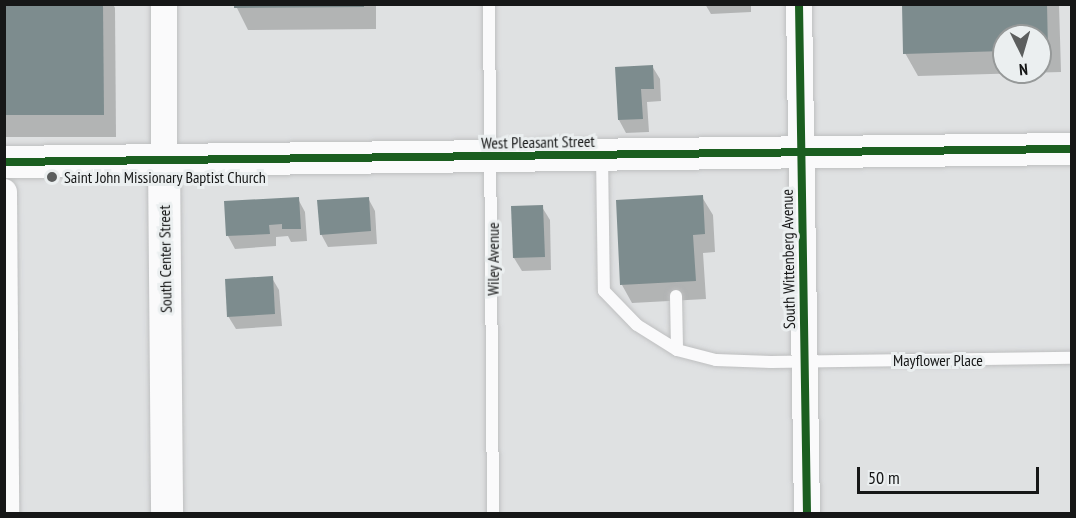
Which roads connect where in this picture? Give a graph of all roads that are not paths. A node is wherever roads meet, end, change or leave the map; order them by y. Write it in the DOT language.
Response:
graph roads {
  1 [pos="164,4"];
  2 [pos="489,4"];
  3 [pos="799,4"];
  4 [pos="1071,149"];
  5 [pos="800,152"];
  6 [pos="602,155"];
  7 [pos="492,156"];
  8 [pos="164,160"];
  9 [pos="4,162"];
  10 [pos="4,192"];
  11 [pos="676,296"];
  12 [pos="677,350"];
  13 [pos="1071,358"];
  14 [pos="804,361"];
  15 [pos="6,513"];
  16 [pos="167,513"];
  17 [pos="493,513"];
  18 [pos="807,513"];
  1 -- 8 [label="street, South Center Street"];
  2 -- 7 [label="lane, Wiley Avenue"];
  3 -- 5 [label="street, South Wittenberg Avenue"];
  4 -- 5 [label="street, West Pleasant Street"];
  5 -- 6 [label="street, West Pleasant Street"];
  5 -- 14 [label="street, South Wittenberg Avenue"];
  6 -- 7 [label="street, West Pleasant Street"];
  6 -- 12 [label="lane, Mayflower Place"];
  7 -- 8 [label="street, West Pleasant Street"];
  7 -- 17 [label="lane, Wiley Avenue"];
  8 -- 9 [label="street, West Pleasant Street"];
  8 -- 16 [label="street, South Center Street"];
  10 -- 15 [label="street"];
  11 -- 12 [label="lane"];
  12 -- 14 [label="lane, Mayflower Place"];
  13 -- 14 [label="lane, Mayflower Place"];
  14 -- 18 [label="street, South Wittenberg Avenue"];
}
